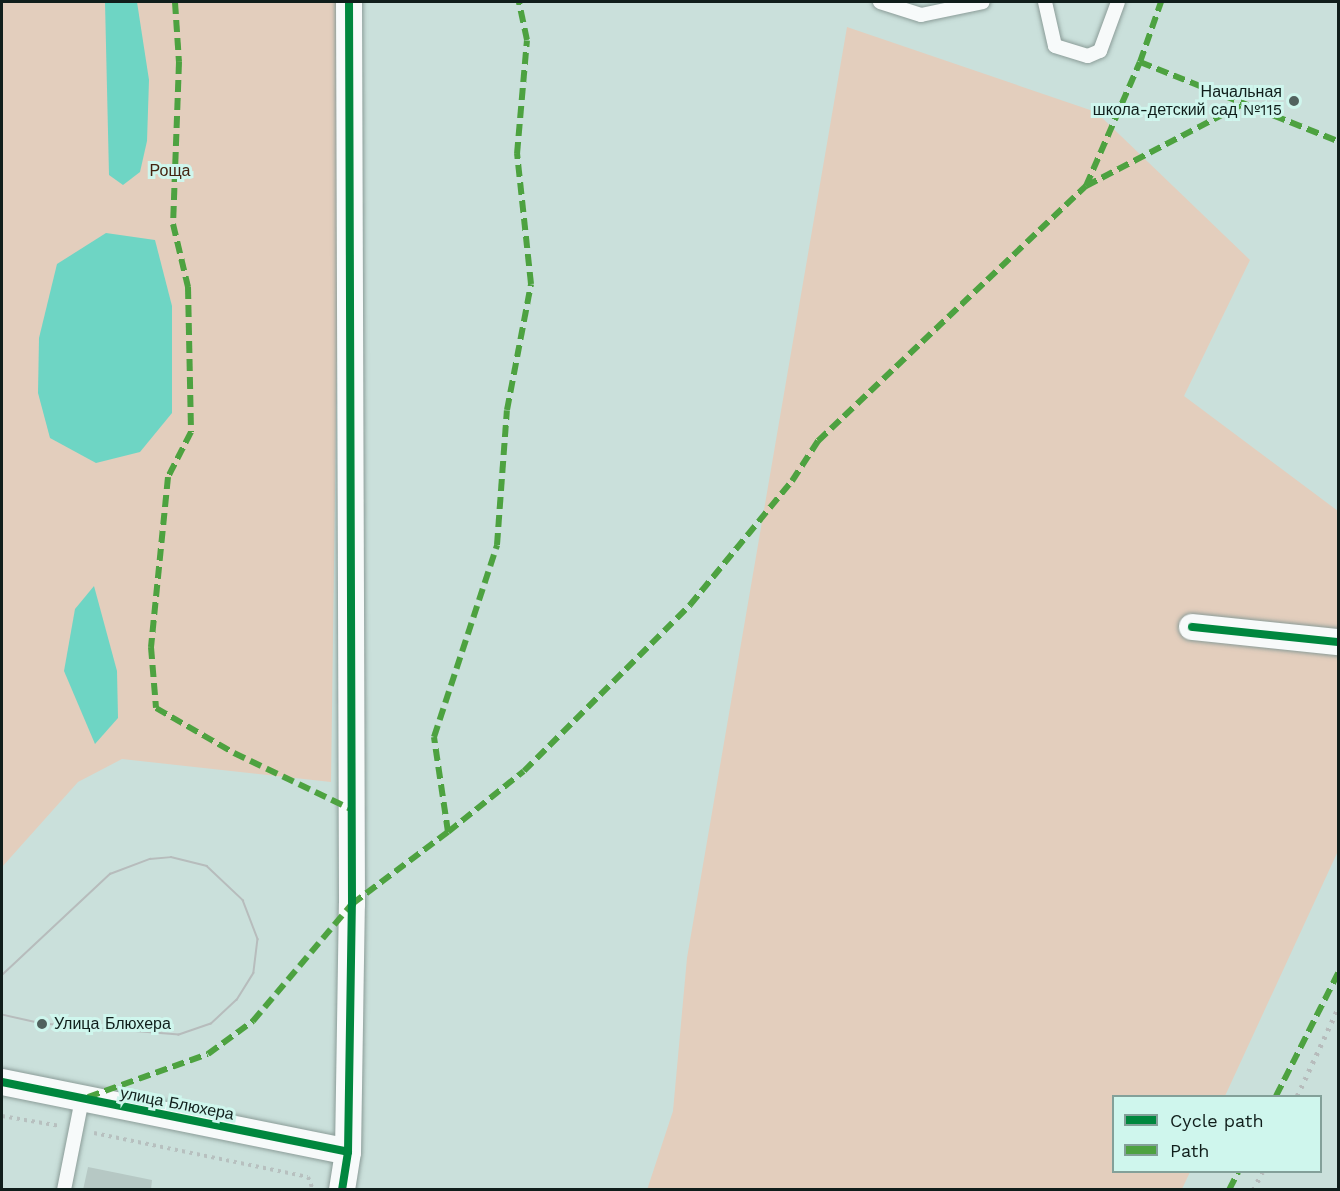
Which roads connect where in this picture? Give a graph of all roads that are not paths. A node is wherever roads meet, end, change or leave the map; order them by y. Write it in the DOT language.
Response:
graph roads {
  1 [pos="349,2"];
  2 [pos="880,2"];
  3 [pos="983,2"];
  4 [pos="1045,2"];
  5 [pos="1118,2"];
  6 [pos="1192,627"];
  7 [pos="1338,642"];
  8 [pos="2,1082"];
  9 [pos="82,1098"];
  10 [pos="348,1152"];
  11 [pos="64,1190"];
  12 [pos="342,1190"];
  1 -- 10 [label="street"];
  2 -- 3 [label="lane"];
  4 -- 5 [label="lane"];
  6 -- 7 [label="street"];
  8 -- 9 [label="street, улица Блюхера"];
  9 -- 10 [label="street, улица Блюхера"];
  9 -- 11 [label="lane"];
  10 -- 12 [label="street"];
}
